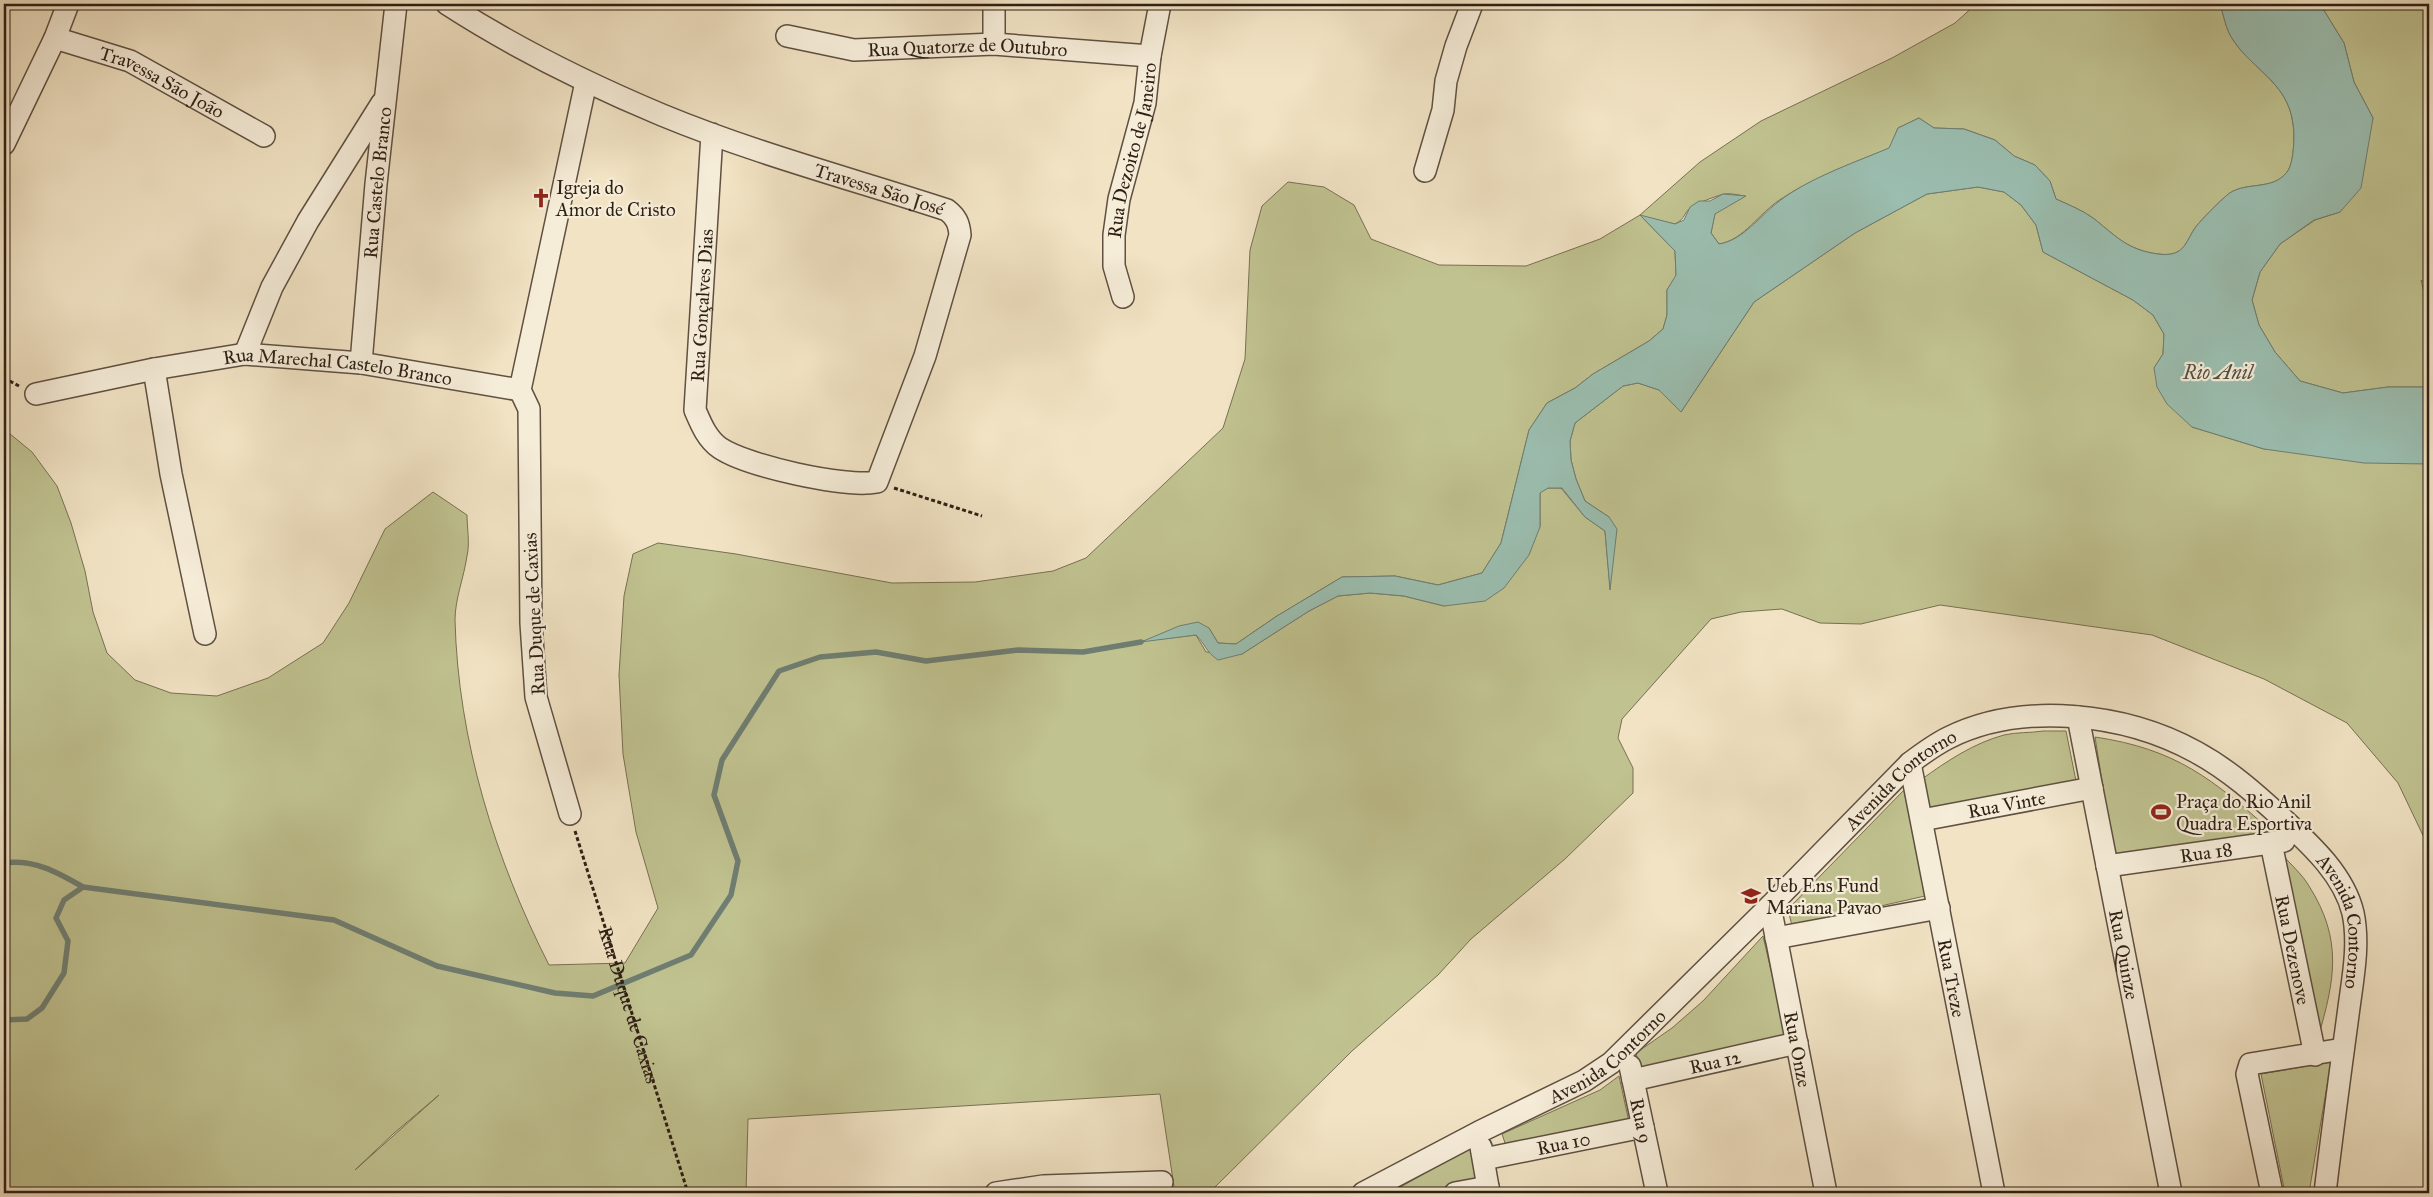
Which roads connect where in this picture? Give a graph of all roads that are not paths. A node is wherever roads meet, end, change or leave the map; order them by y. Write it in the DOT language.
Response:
graph roads {
  1 [pos="396,4"];
  2 [pos="447,4"];
  3 [pos="994,4"];
  4 [pos="1160,4"];
  5 [pos="1472,4"];
  6 [pos="62,5"];
  7 [pos="787,36"];
  8 [pos="55,38"];
  9 [pos="994,44"];
  10 [pos="1150,56"];
  11 [pos="586,82"];
  12 [pos="384,100"];
  13 [pos="712,134"];
  14 [pos="264,136"];
  15 [pos="4,144"];
  16 [pos="1426,171"];
  17 [pos="1123,297"];
  18 [pos="245,354"];
  19 [pos="361,362"];
  20 [pos="154,369"];
  21 [pos="520,390"];
  22 [pos="36,394"];
  23 [pos="877,482"];
  24 [pos="205,634"];
  25 [pos="2078,717"];
  26 [pos="1910,763"];
  27 [pos="2092,788"];
  28 [pos="570,814"];
  29 [pos="1922,820"];
  30 [pos="2304,838"];
  31 [pos="2271,843"];
  32 [pos="2107,866"];
  33 [pos="1770,906"];
  34 [pos="1939,908"];
  35 [pos="1776,938"];
  36 [pos="1797,1043"];
  37 [pos="1626,1049"];
  38 [pos="2343,1049"];
  39 [pos="2315,1055"];
  40 [pos="1633,1080"];
  41 [pos="1643,1127"];
  42 [pos="1479,1132"];
  43 [pos="1484,1159"];
  44 [pos="1162,1182"];
  45 [pos="1489,1190"];
  46 [pos="996,1193"];
  47 [pos="1363,1193"];
  48 [pos="1455,1193"];
  49 [pos="1657,1193"];
  50 [pos="1826,1193"];
  51 [pos="1994,1193"];
  52 [pos="2171,1193"];
  53 [pos="2272,1193"];
  54 [pos="2324,1193"];
  1 -- 12 [label="street, Rua Castelo Branco"];
  2 -- 11 [label="street, Travessa São José"];
  3 -- 9 [label="street"];
  4 -- 10 [label="street, Rua Dezoito de Janeiro"];
  5 -- 16 [label="street"];
  6 -- 8 [label="street"];
  7 -- 9 [label="street, Rua Quatorze de Outubro"];
  8 -- 14 [label="street, Travessa São João"];
  8 -- 15 [label="street"];
  9 -- 10 [label="street, Rua Quatorze de Outubro"];
  10 -- 17 [label="street, Rua Dezoito de Janeiro"];
  11 -- 13 [label="street, Travessa São José"];
  11 -- 21 [label="street"];
  12 -- 18 [label="street"];
  12 -- 19 [label="street, Rua Castelo Branco"];
  13 -- 23 [label="street, Rua Gonçalves Dias"];
  13 -- 23 [label="street, Travessa São José"];
  18 -- 19 [label="street, Rua Marechal Castelo Branco"];
  18 -- 20 [label="street, Rua Marechal Castelo Branco"];
  19 -- 21 [label="street, Rua Marechal Castelo Branco"];
  20 -- 22 [label="street, Rua Marechal Castelo Branco"];
  20 -- 24 [label="street"];
  21 -- 28 [label="street, Rua Duque de Caxias"];
  25 -- 26 [label="street, Avenida Contorno"];
  25 -- 27 [label="street, Rua Quinze"];
  25 -- 30 [label="street, Avenida Contorno"];
  26 -- 29 [label="street, Rua Treze"];
  26 -- 33 [label="street, Avenida Contorno"];
  27 -- 29 [label="street, Rua Vinte"];
  27 -- 32 [label="street, Rua Quinze"];
  29 -- 34 [label="street, Rua Treze"];
  30 -- 31 [label="street, Rua 18"];
  30 -- 38 [label="street, Avenida Contorno"];
  31 -- 32 [label="street, Rua 18"];
  31 -- 39 [label="street, Rua Dezenove"];
  32 -- 52 [label="street, Rua Quinze"];
  33 -- 35 [label="street, Rua Onze"];
  33 -- 37 [label="street, Avenida Contorno"];
  34 -- 35 [label="street"];
  34 -- 51 [label="street, Rua Treze"];
  35 -- 36 [label="street, Rua Onze"];
  36 -- 40 [label="street, Rua 12"];
  36 -- 50 [label="street, Rua Onze"];
  37 -- 40 [label="street, Rua 9"];
  37 -- 42 [label="street, Avenida Contorno"];
  38 -- 39 [label="street"];
  38 -- 54 [label="street, Avenida Contorno"];
  39 -- 53 [label="street"];
  40 -- 41 [label="street, Rua 9"];
  41 -- 43 [label="street, Rua 10"];
  41 -- 49 [label="street, Rua 9"];
  42 -- 43 [label="street"];
  42 -- 47 [label="street, Avenida Contorno"];
  43 -- 45 [label="street"];
  44 -- 46 [label="street"];
  45 -- 48 [label="street"];
}
